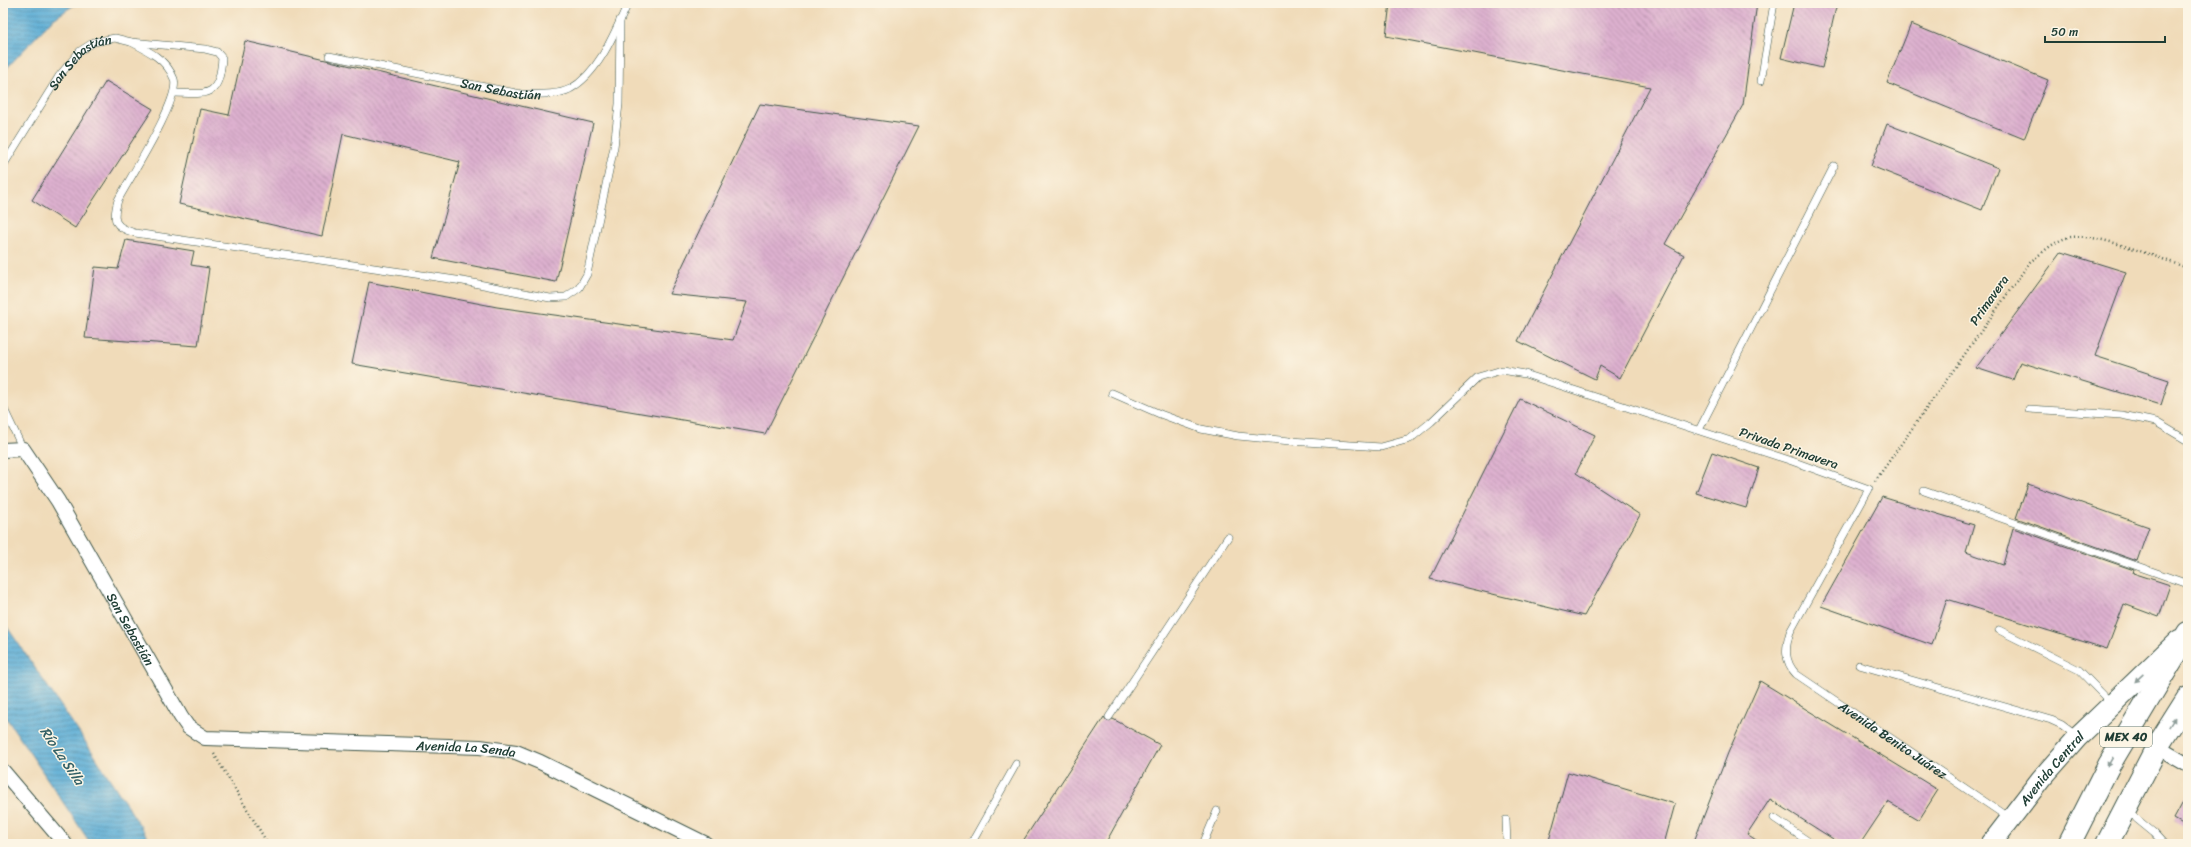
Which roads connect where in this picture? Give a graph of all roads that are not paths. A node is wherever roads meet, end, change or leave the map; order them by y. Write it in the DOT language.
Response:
graph roads {
  1 [pos="628,3"];
  2 [pos="1774,3"];
  3 [pos="620,20"];
  4 [pos="131,42"];
  5 [pos="329,56"];
  6 [pos="1761,81"];
  7 [pos="174,93"];
  8 [pos="3,166"];
  9 [pos="1834,166"];
  10 [pos="1112,393"];
  11 [pos="3,407"];
  12 [pos="2029,409"];
  13 [pos="1699,430"];
  14 [pos="2188,441"];
  15 [pos="6,449"];
  16 [pos="23,449"];
  17 [pos="1924,491"];
  18 [pos="1228,537"];
  19 [pos="2188,584"];
  20 [pos="1999,630"];
  21 [pos="2188,632"];
  22 [pos="1786,654"];
  23 [pos="1859,665"];
  24 [pos="2188,698"];
  25 [pos="2112,704"];
  26 [pos="1109,717"];
  27 [pos="2078,737"];
  28 [pos="205,738"];
  29 [pos="2157,747"];
  30 [pos="1016,764"];
  31 [pos="2188,765"];
  32 [pos="3,770"];
  33 [pos="2124,810"];
  34 [pos="1217,811"];
  35 [pos="1774,818"];
  36 [pos="2009,818"];
  37 [pos="1506,820"];
  38 [pos="65,844"];
  39 [pos="706,844"];
  40 [pos="971,844"];
  41 [pos="1203,844"];
  42 [pos="1507,844"];
  43 [pos="1812,844"];
  44 [pos="1991,844"];
  45 [pos="2068,844"];
  46 [pos="2107,844"];
  47 [pos="2164,844"];
  1 -- 3 [label="lane, San Sebastián"];
  2 -- 6 [label="lane"];
  3 -- 5 [label="lane, San Sebastián"];
  3 -- 7 [label="lane"];
  4 -- 7 [label="lane"];
  4 -- 7 [label="lane, San Sebastián"];
  4 -- 8 [label="lane, San Sebastián"];
  9 -- 13 [label="lane"];
  10 -- 13 [label="lane, Privada Primavera"];
  11 -- 16 [label="lane, San Sebastián"];
  12 -- 14 [label="lane"];
  13 -- 22 [label="lane, Privada Primavera"];
  15 -- 16 [label="street"];
  16 -- 28 [label="street, San Sebastián"];
  17 -- 19 [label="lane"];
  18 -- 26 [label="lane"];
  20 -- 25 [label="lane"];
  21 -- 25 [label="main road, Avenida Central, one-way"];
  21 -- 45 [label="main road, MEX 40, one-way"];
  22 -- 36 [label="lane, Avenida Benito Juárez"];
  23 -- 27 [label="lane"];
  29 -- 24 [label="main road, MEX 40, one-way"];
  25 -- 27 [label="main road, Avenida Central"];
  27 -- 36 [label="main road, Avenida Central"];
  28 -- 39 [label="street, Avenida La Senda"];
  29 -- 31 [label="street"];
  29 -- 33 [label="main road, MEX 40"];
  30 -- 40 [label="lane"];
  32 -- 38 [label="street"];
  33 -- 46 [label="main road, MEX 40"];
  33 -- 47 [label="lane"];
  34 -- 41 [label="lane"];
  35 -- 43 [label="lane"];
  36 -- 44 [label="main road, Avenida Central"];
  37 -- 42 [label="lane"];
}
